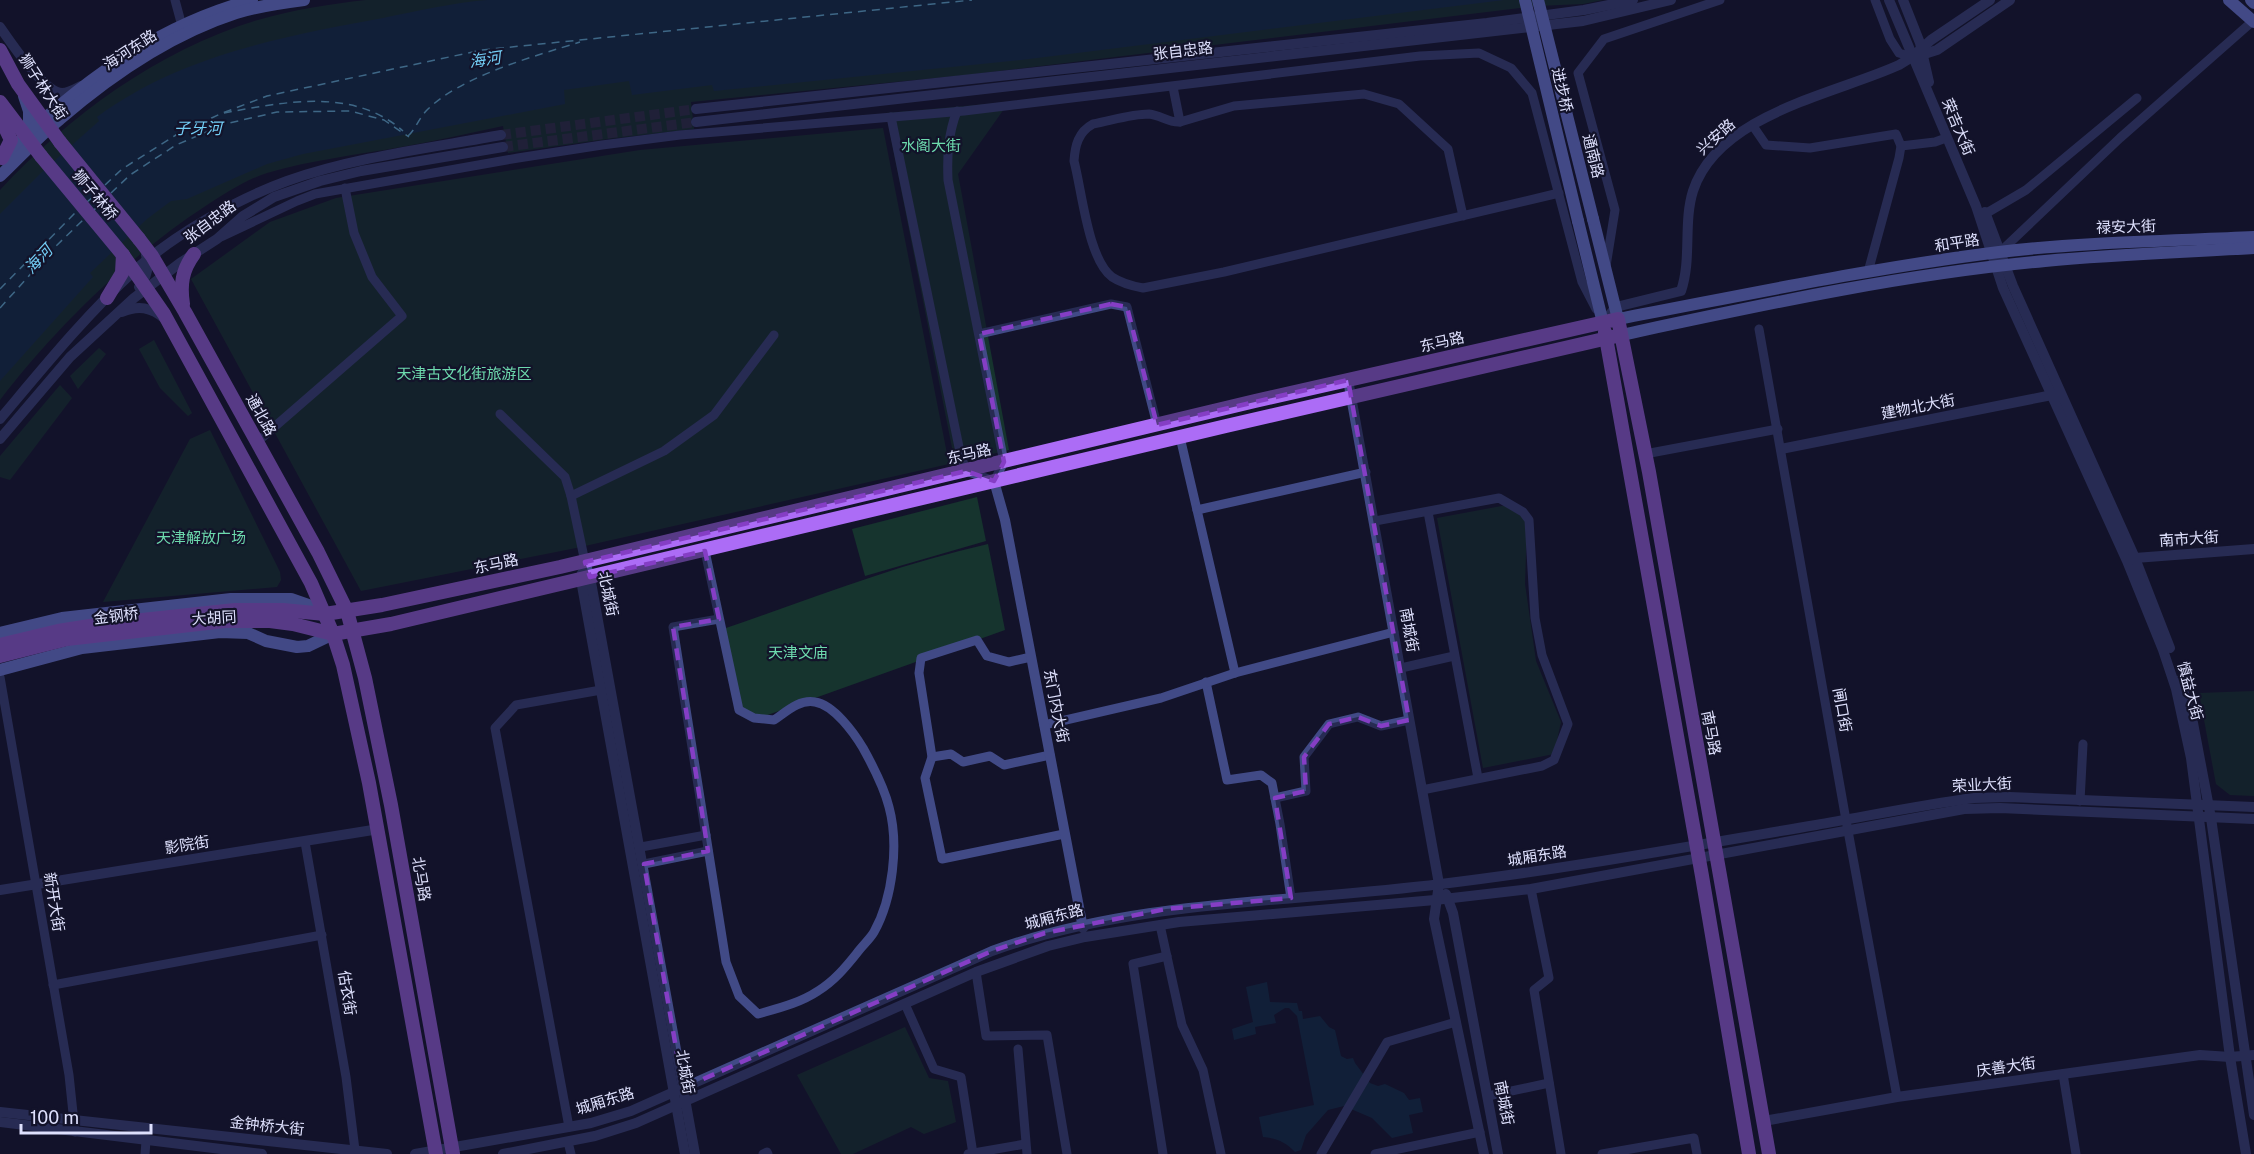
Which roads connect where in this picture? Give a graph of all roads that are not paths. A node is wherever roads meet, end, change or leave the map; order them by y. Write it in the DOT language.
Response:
graph roads {
  1 [pos="175,0"];
  2 [pos="252,0"];
  3 [pos="304,0"];
  4 [pos="1525,0"];
  5 [pos="1538,0"];
  6 [pos="1633,0"];
  7 [pos="1671,0"];
  8 [pos="1720,0"];
  9 [pos="1875,0"];
  10 [pos="1888,0"];
  11 [pos="1903,0"];
  12 [pos="1989,0"];
  13 [pos="2010,0"];
  14 [pos="2229,0"];
  15 [pos="2254,22"];
  16 [pos="182,26"];
  17 [pos="0,27"];
  18 [pos="0,50"];
  19 [pos="1919,54"];
  20 [pos="18,84"];
  21 [pos="84,85"];
  22 [pos="1173,87"];
  23 [pos="2137,98"];
  24 [pos="0,102"];
  25 [pos="696,109"];
  26 [pos="957,111"];
  27 [pos="0,117"];
  28 [pos="891,117"];
  29 [pos="696,122"];
  30 [pos="1180,122"];
  31 [pos="46,123"];
  32 [pos="1753,126"];
  33 [pos="501,135"];
  34 [pos="28,138"];
  35 [pos="1946,138"];
  36 [pos="60,142"];
  37 [pos="1901,146"];
  38 [pos="503,147"];
  39 [pos="6,159"];
  40 [pos="0,176"];
  41 [pos="345,188"];
  42 [pos="1559,194"];
  43 [pos="1985,214"];
  44 [pos="1463,216"];
  45 [pos="2254,237"];
  46 [pos="140,239"];
  47 [pos="217,239"];
  48 [pos="2254,248"];
  49 [pos="1995,253"];
  50 [pos="194,254"];
  51 [pos="123,255"];
  52 [pos="150,258"];
  53 [pos="1606,266"];
  54 [pos="2000,266"];
  55 [pos="135,271"];
  56 [pos="1868,272"];
  57 [pos="165,275"];
  58 [pos="146,285"];
  59 [pos="107,298"];
  60 [pos="185,312"];
  61 [pos="1617,313"];
  62 [pos="116,315"];
  63 [pos="168,321"];
  64 [pos="1603,323"];
  65 [pos="1759,328"];
  66 [pos="979,334"];
  67 [pos="774,335"];
  68 [pos="1621,335"];
  69 [pos="1606,338"];
  70 [pos="1348,380"];
  71 [pos="2056,395"];
  72 [pos="1352,398"];
  73 [pos="500,414"];
  74 [pos="0,419"];
  75 [pos="1157,425"];
  76 [pos="1778,429"];
  77 [pos="1180,437"];
  78 [pos="0,439"];
  79 [pos="257,442"];
  80 [pos="1781,449"];
  81 [pos="1645,454"];
  82 [pos="1004,462"];
  83 [pos="966,471"];
  84 [pos="1366,472"];
  85 [pos="994,482"];
  86 [pos="571,496"];
  87 [pos="1197,510"];
  88 [pos="1428,512"];
  89 [pos="1375,521"];
  90 [pos="2254,549"];
  91 [pos="705,550"];
  92 [pos="2131,559"];
  93 [pos="585,561"];
  94 [pos="586,579"];
  95 [pos="347,611"];
  96 [pos="325,614"];
  97 [pos="236,615"];
  98 [pos="718,619"];
  99 [pos="353,630"];
  100 [pos="1394,632"];
  101 [pos="0,633"];
  102 [pos="333,634"];
  103 [pos="0,645"];
  104 [pos="0,656"];
  105 [pos="1454,656"];
  106 [pos="1031,657"];
  107 [pos="1401,668"];
  108 [pos="0,670"];
  109 [pos="1235,673"];
  110 [pos="0,677"];
  111 [pos="1206,682"];
  112 [pos="601,690"];
  113 [pos="1409,720"];
  114 [pos="1044,724"];
  115 [pos="2083,744"];
  116 [pos="1050,755"];
  117 [pos="932,757"];
  118 [pos="1478,778"];
  119 [pos="1422,790"];
  120 [pos="1275,798"];
  121 [pos="2080,801"];
  122 [pos="2254,807"];
  123 [pos="2198,812"];
  124 [pos="2210,812"];
  125 [pos="2254,819"];
  126 [pos="1847,825"];
  127 [pos="379,829"];
  128 [pos="1065,834"];
  129 [pos="706,835"];
  130 [pos="305,842"];
  131 [pos="641,847"];
  132 [pos="1716,849"];
  133 [pos="708,851"];
  134 [pos="1698,852"];
  135 [pos="644,864"];
  136 [pos="36,884"];
  137 [pos="1438,884"];
  138 [pos="1531,889"];
  139 [pos="0,890"];
  140 [pos="1291,898"];
  141 [pos="1449,899"];
  142 [pos="1436,900"];
  143 [pos="1083,924"];
  144 [pos="1160,925"];
  145 [pos="322,935"];
  146 [pos="1085,937"];
  147 [pos="1167,956"];
  148 [pos="976,972"];
  149 [pos="53,985"];
  150 [pos="905,1004"];
  151 [pos="1456,1022"];
  152 [pos="1018,1049"];
  153 [pos="2250,1056"];
  154 [pos="2230,1057"];
  155 [pos="2063,1074"];
  156 [pos="1549,1083"];
  157 [pos="678,1090"];
  158 [pos="1488,1096"];
  159 [pos="1897,1097"];
  160 [pos="681,1103"];
  161 [pos="0,1112"];
  162 [pos="2254,1115"];
  163 [pos="1764,1121"];
  164 [pos="0,1122"];
  165 [pos="76,1126"];
  166 [pos="569,1127"];
  167 [pos="1480,1132"];
  168 [pos="146,1141"];
  169 [pos="568,1142"];
  170 [pos="1024,1144"];
  171 [pos="355,1150"];
  172 [pos="452,1151"];
  173 [pos="436,1153"];
  174 [pos="145,1154"];
  175 [pos="262,1154"];
  176 [pos="387,1154"];
  177 [pos="415,1154"];
  178 [pos="503,1154"];
  179 [pos="571,1154"];
  180 [pos="685,1154"];
  181 [pos="695,1154"];
  182 [pos="763,1154"];
  183 [pos="768,1154"];
  184 [pos="971,1154"];
  185 [pos="1027,1154"];
  186 [pos="1067,1154"];
  187 [pos="1163,1154"];
  188 [pos="1221,1154"];
  189 [pos="1321,1154"];
  190 [pos="1375,1154"];
  191 [pos="1484,1154"];
  192 [pos="1498,1154"];
  193 [pos="1561,1154"];
  194 [pos="1602,1154"];
  195 [pos="1696,1154"];
  196 [pos="1749,1154"];
  197 [pos="1769,1154"];
  198 [pos="2076,1154"];
  199 [pos="2246,1154"];
  1 -- 16 [label="street"];
  2 -- 16 [label="main road, 海河东路"];
  3 -- 31 [label="main road, 海河东路"];
  4 -- 64 [label="main road, 进步桥, bridge"];
  5 -- 53 [label="main road, 通南路, bridge"];
  6 -- 25 [label="street, 张自忠路"];
  7 -- 29 [label="street, 张自忠路"];
  8 -- 53 [label="street"];
  9 -- 19 [label="street"];
  10 -- 19 [label="street, 荣吉大街"];
  11 -- 19 [label="street, 荣吉大街"];
  12 -- 19 [label="street, 兴安路"];
  13 -- 19 [label="street, 兴安路"];
  14 -- 15 [label="main road"];
  15 -- 49 [label="street, 和平路"];
  16 -- 21 [label="main road, 海河东路"];
  17 -- 21 [label="street"];
  18 -- 20 [label="main road, 狮子林大街"];
  19 -- 32 [label="street, 兴安路"];
  19 -- 35 [label="street, 荣吉大街"];
  19 -- 43 [label="street, 荣吉大街"];
  20 -- 31 [label="main road, 狮子林大街"];
  20 -- 34 [label="main road"];
  21 -- 31 [label="main road, 海河东路"];
  22 -- 26 [label="street"];
  22 -- 30 [label="street"];
  22 -- 42 [label="street"];
  23 -- 43 [label="street"];
  24 -- 34 [label="main road"];
  26 -- 28 [label="street"];
  26 -- 66 [label="street"];
  27 -- 39 [label="main road"];
  28 -- 41 [label="street"];
  28 -- 83 [label="street"];
  30 -- 44 [label="street"];
  30 -- 44 [label="street"];
  31 -- 34 [label="main road, 海河东路"];
  31 -- 36 [label="main road, 狮子林大街"];
  32 -- 37 [label="street"];
  32 -- 61 [label="street, 兴安路"];
  33 -- 52 [label="street, 张自忠路"];
  34 -- 39 [label="main road, 海河东路"];
  34 -- 51 [label="main road, 狮子林桥, bridge"];
  35 -- 37 [label="street"];
  35 -- 49 [label="street, 荣吉大街"];
  36 -- 46 [label="main road, 狮子林桥, bridge"];
  37 -- 56 [label="street"];
  38 -- 47 [label="street, 张自忠路"];
  39 -- 40 [label="main road, 海河东路"];
  41 -- 47 [label="street"];
  41 -- 79 [label="street"];
  42 -- 44 [label="street"];
  42 -- 64 [label="street"];
  43 -- 49 [label="street, 荣吉大街"];
  45 -- 49 [label="main road, 禄安大街"];
  46 -- 52 [label="main road, 通北路"];
  47 -- 50 [label="street, 张自忠路"];
  48 -- 54 [label="main road, 禄安大街"];
  49 -- 54 [label="street, 荣吉大街"];
  49 -- 56 [label="main road, 和平路"];
  50 -- 57 [label="street, 张自忠路"];
  50 -- 60 [label="main road"];
  51 -- 55 [label="main road"];
  51 -- 59 [label="main road"];
  52 -- 55 [label="street, 张自忠路"];
  52 -- 57 [label="main road, 通北路"];
  52 -- 58 [label="street"];
  53 -- 61 [label="main road, 通南路"];
  54 -- 68 [label="main road, 和平路"];
  54 -- 71 [label="street, 慎益大街"];
  55 -- 58 [label="main road"];
  55 -- 59 [label="street, 张自忠路"];
  56 -- 61 [label="main road, 和平路"];
  57 -- 58 [label="street, 张自忠路"];
  57 -- 60 [label="main road, 通北路"];
  58 -- 62 [label="street"];
  58 -- 63 [label="main road"];
  59 -- 74 [label="street, 张自忠路"];
  60 -- 79 [label="main road, 通北路"];
  61 -- 64 [label="main road, 东马路"];
  61 -- 68 [label="main road, 南马路"];
  62 -- 63 [label="street"];
  62 -- 78 [label="street"];
  63 -- 96 [label="main road"];
  64 -- 69 [label="main road"];
  64 -- 70 [label="main road, 东马路"];
  65 -- 76 [label="street, 闸口街"];
  66 -- 75 [label="street"];
  66 -- 82 [label="street"];
  67 -- 86 [label="street"];
  68 -- 69 [label="main road"];
  68 -- 81 [label="main road, 南马路"];
  69 -- 72 [label="main road"];
  69 -- 134 [label="main road"];
  70 -- 72 [label="street, 南城街"];
  70 -- 75 [label="main road, 东马路"];
  71 -- 80 [label="street, 建物北大街"];
  71 -- 92 [label="street, 慎益大街"];
  72 -- 77 [label="main road"];
  72 -- 84 [label="street, 南城街"];
  73 -- 86 [label="street"];
  75 -- 82 [label="main road, 东马路"];
  76 -- 80 [label="street, 闸口街"];
  76 -- 81 [label="street"];
  77 -- 85 [label="main road"];
  77 -- 87 [label="street"];
  79 -- 95 [label="main road, 通北路"];
  80 -- 126 [label="street, 闸口街"];
  81 -- 132 [label="main road, 南马路"];
  82 -- 83 [label="main road, 东马路"];
  82 -- 85 [label="street"];
  83 -- 85 [label="street"];
  83 -- 93 [label="main road, 东马路"];
  84 -- 87 [label="street"];
  84 -- 89 [label="street, 南城街"];
  85 -- 91 [label="main road"];
  85 -- 106 [label="street, 东门内大街"];
  86 -- 93 [label="street"];
  87 -- 109 [label="street"];
  88 -- 89 [label="street"];
  88 -- 105 [label="street"];
  88 -- 118 [label="street"];
  89 -- 100 [label="street, 南城街"];
  90 -- 92 [label="street, 南市大街"];
  91 -- 94 [label="main road"];
  91 -- 98 [label="street"];
  92 -- 123 [label="street, 慎益大街"];
  92 -- 124 [label="street, 慎益大街"];
  93 -- 94 [label="street, 北城街"];
  93 -- 95 [label="main road, 东马路"];
  94 -- 99 [label="main road"];
  94 -- 112 [label="street, 北城街"];
  94 -- 131 [label="street, 北城街"];
  95 -- 96 [label="main road, 东马路"];
  95 -- 99 [label="main road, 北马路"];
  96 -- 97 [label="main road, 大胡同"];
  96 -- 101 [label="main road, 大胡同"];
  96 -- 102 [label="main road"];
  97 -- 102 [label="main road, 大胡同"];
  97 -- 103 [label="main road, 金钢桥"];
  97 -- 104 [label="main road, 金钢桥"];
  98 -- 129 [label="street"];
  98 -- 133 [label="street"];
  99 -- 102 [label="main road"];
  99 -- 172 [label="main road, 北马路"];
  100 -- 107 [label="street, 南城街"];
  100 -- 109 [label="street"];
  102 -- 108 [label="main road, 大胡同"];
  102 -- 127 [label="main road"];
  105 -- 107 [label="street"];
  105 -- 118 [label="street"];
  106 -- 114 [label="street, 东门内大街"];
  106 -- 117 [label="street"];
  107 -- 113 [label="street, 南城街"];
  109 -- 111 [label="street"];
  110 -- 136 [label="street, 新开大街"];
  111 -- 114 [label="street"];
  111 -- 120 [label="street"];
  112 -- 157 [label="street, 北城街"];
  112 -- 166 [label="street"];
  113 -- 119 [label="street, 南城街"];
  113 -- 120 [label="street"];
  114 -- 116 [label="street, 东门内大街"];
  115 -- 121 [label="street"];
  116 -- 117 [label="street"];
  116 -- 128 [label="street, 东门内大街"];
  117 -- 128 [label="street"];
  118 -- 119 [label="street"];
  119 -- 137 [label="street, 南城街"];
  120 -- 140 [label="street"];
  121 -- 123 [label="street, 荣业大街"];
  121 -- 126 [label="street, 荣业大街"];
  122 -- 124 [label="street, 荣业大街"];
  123 -- 124 [label="street, 荣业大街"];
  123 -- 126 [label="street, 荣业大街"];
  123 -- 154 [label="street, 慎益大街"];
  124 -- 125 [label="street, 荣业大街"];
  124 -- 153 [label="street, 慎益大街"];
  126 -- 132 [label="street, 荣业大街"];
  126 -- 159 [label="street, 闸口街"];
  127 -- 130 [label="street, 影院街"];
  127 -- 173 [label="main road"];
  128 -- 143 [label="street, 东门内大街"];
  129 -- 131 [label="street"];
  129 -- 133 [label="street"];
  130 -- 136 [label="street, 影院街"];
  130 -- 145 [label="street, 估衣街"];
  131 -- 135 [label="street, 北城街"];
  132 -- 134 [label="street, 城厢东路"];
  132 -- 163 [label="main road, 南马路"];
  133 -- 135 [label="street"];
  134 -- 137 [label="street, 城厢东路"];
  134 -- 138 [label="street, 城厢东路"];
  134 -- 196 [label="main road"];
  135 -- 157 [label="street, 北城街"];
  136 -- 139 [label="street, 影院街"];
  136 -- 149 [label="street, 新开大街"];
  137 -- 140 [label="street, 城厢东路"];
  137 -- 141 [label="street, 南城街"];
  137 -- 142 [label="street, 南城街"];
  138 -- 141 [label="street, 城厢东路"];
  138 -- 156 [label="street"];
  140 -- 143 [label="street, 城厢东路"];
  141 -- 142 [label="street, 城厢东路"];
  141 -- 158 [label="street, 南城街"];
  142 -- 144 [label="street, 城厢东路"];
  142 -- 151 [label="street, 南城街"];
  143 -- 146 [label="street, 东门内大街"];
  143 -- 157 [label="street, 城厢东路"];
  144 -- 146 [label="street, 城厢东路"];
  144 -- 147 [label="street"];
  145 -- 149 [label="street"];
  145 -- 171 [label="street, 估衣街"];
  146 -- 148 [label="street, 城厢东路"];
  147 -- 187 [label="street"];
  147 -- 188 [label="street"];
  148 -- 150 [label="street, 城厢东路"];
  148 -- 186 [label="street"];
  149 -- 165 [label="street, 新开大街"];
  150 -- 160 [label="street, 城厢东路"];
  150 -- 184 [label="street"];
  151 -- 167 [label="street, 南城街"];
  151 -- 189 [label="street"];
  152 -- 170 [label="street"];
  153 -- 154 [label="street, 庆善大街"];
  153 -- 162 [label="street, 慎益大街"];
  154 -- 155 [label="street, 庆善大街"];
  154 -- 199 [label="street, 慎益大街"];
  155 -- 159 [label="street, 庆善大街"];
  155 -- 198 [label="street"];
  156 -- 158 [label="street"];
  156 -- 193 [label="street"];
  157 -- 160 [label="street, 北城街"];
  157 -- 166 [label="street, 城厢东路"];
  158 -- 192 [label="street, 南城街"];
  159 -- 163 [label="street, 庆善大街"];
  160 -- 169 [label="street, 城厢东路"];
  160 -- 180 [label="street, 北城街"];
  160 -- 181 [label="street, 北城街"];
  161 -- 165 [label="street, 金钟桥大街"];
  163 -- 197 [label="main road, 南马路"];
  164 -- 165 [label="street, 金钟桥大街"];
  165 -- 168 [label="street, 金钟桥大街"];
  165 -- 171 [label="street, 金钟桥大街"];
  166 -- 172 [label="street, 城厢东路"];
  167 -- 190 [label="street"];
  167 -- 191 [label="street, 南城街"];
  168 -- 174 [label="street"];
  168 -- 175 [label="street, 金钟桥大街"];
  169 -- 178 [label="street, 城厢东路"];
  169 -- 179 [label="street"];
  170 -- 184 [label="street"];
  170 -- 185 [label="street"];
  171 -- 176 [label="street, 金钟桥大街"];
  172 -- 173 [label="street, 城厢东路"];
  173 -- 177 [label="street"];
  182 -- 183 [label="street"];
  194 -- 195 [label="street"];
}
